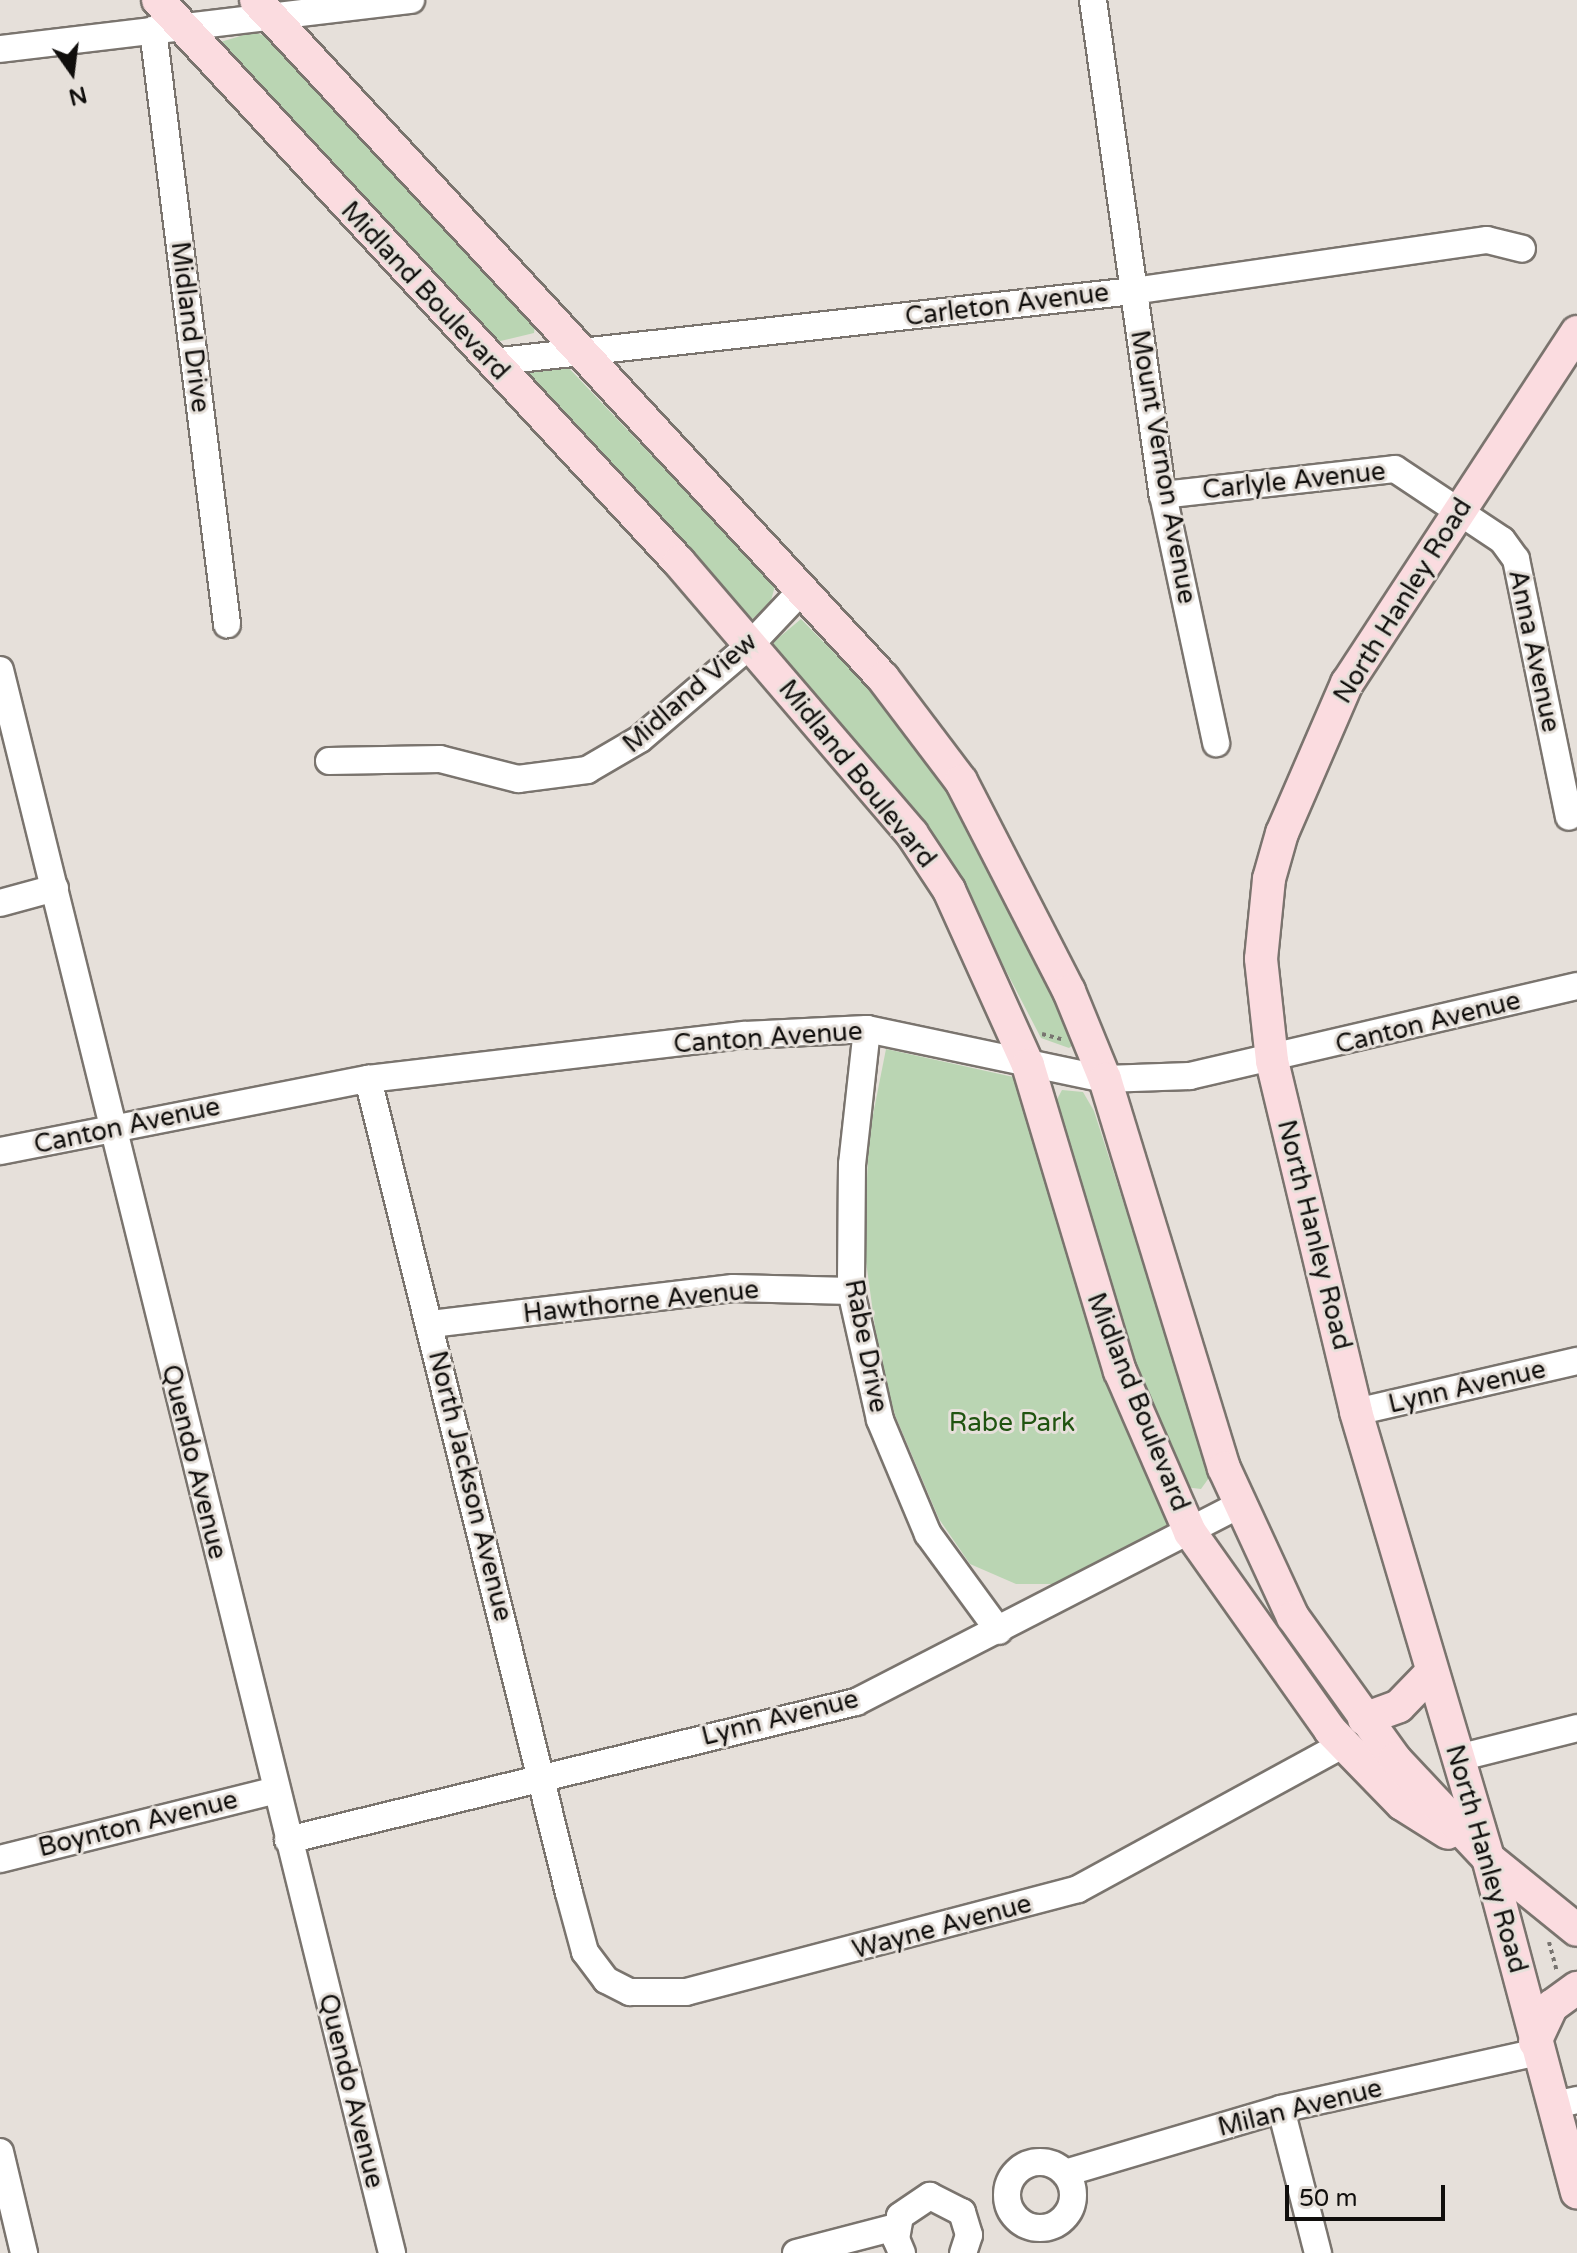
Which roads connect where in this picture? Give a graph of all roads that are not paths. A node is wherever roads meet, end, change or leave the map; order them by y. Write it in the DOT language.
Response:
graph roads {
  1 [pos="411,0"];
  2 [pos="1093,0"];
  3 [pos="260,8"];
  4 [pos="165,19"];
  5 [pos="0,49"];
  6 [pos="1522,249"];
  7 [pos="1133,291"];
  8 [pos="1577,332"];
  9 [pos="576,351"];
  10 [pos="491,362"];
  11 [pos="1163,495"];
  12 [pos="1461,509"];
  13 [pos="801,591"];
  14 [pos="227,624"];
  15 [pos="750,645"];
  16 [pos="2,669"];
  17 [pos="1216,743"];
  18 [pos="329,761"];
  19 [pos="1569,817"];
  20 [pos="55,888"];
  21 [pos="0,903"];
  22 [pos="1577,986"];
  23 [pos="867,1029"];
  24 [pos="1272,1061"];
  25 [pos="1028,1065"];
  26 [pos="368,1079"];
  27 [pos="1105,1079"];
  28 [pos="113,1130"];
  29 [pos="0,1151"];
  30 [pos="851,1291"];
  31 [pos="431,1324"];
  32 [pos="1577,1361"];
  33 [pos="1356,1412"];
  34 [pos="1239,1505"];
  35 [pos="1190,1532"];
  36 [pos="999,1631"];
  37 [pos="1432,1672"];
  38 [pos="1577,1728"];
  39 [pos="1354,1732"];
  40 [pos="1458,1758"];
  41 [pos="541,1777"];
  42 [pos="276,1790"];
  43 [pos="288,1840"];
  44 [pos="1488,1858"];
  45 [pos="0,1859"];
  46 [pos="569,1893"];
  47 [pos="1557,1939"];
  48 [pos="1568,1985"];
  49 [pos="1536,2047"];
  50 [pos="1566,2102"];
  51 [pos="1281,2109"];
  52 [pos="0,2152"];
  53 [pos="1065,2173"];
  54 [pos="1577,2192"];
  55 [pos="896,2227"];
  56 [pos="24,2253"];
  57 [pos="392,2253"];
  58 [pos="796,2253"];
  59 [pos="902,2253"];
  60 [pos="963,2253"];
  61 [pos="1318,2253"];
  1 -- 3 [label="street"];
  2 -- 7 [label="street, Mount Vernon Avenue"];
  3 -- 4 [label="street"];
  3 -- 9 [label="main road, Midland Boulevard"];
  4 -- 5 [label="street"];
  4 -- 10 [label="main road, Midland Boulevard"];
  4 -- 14 [label="street, Midland Drive"];
  6 -- 7 [label="street, Carleton Avenue"];
  7 -- 9 [label="street, Carleton Avenue"];
  7 -- 11 [label="street, Mount Vernon Avenue"];
  8 -- 12 [label="main road, North Hanley Road"];
  9 -- 10 [label="street, Carleton Avenue"];
  9 -- 13 [label="main road, Midland Boulevard"];
  10 -- 15 [label="main road, Midland Boulevard"];
  11 -- 12 [label="street, Carlyle Avenue"];
  11 -- 17 [label="street, Mount Vernon Avenue"];
  12 -- 19 [label="street, Anna Avenue"];
  12 -- 24 [label="main road, North Hanley Road"];
  13 -- 15 [label="street, Midland View"];
  13 -- 27 [label="main road, Midland Boulevard"];
  15 -- 18 [label="street, Midland View"];
  15 -- 25 [label="main road, Midland Boulevard"];
  16 -- 20 [label="street, Quendo Avenue"];
  20 -- 21 [label="street"];
  20 -- 28 [label="street, Quendo Avenue"];
  22 -- 24 [label="street, Canton Avenue"];
  23 -- 25 [label="street, Canton Avenue"];
  23 -- 26 [label="street, Canton Avenue"];
  23 -- 30 [label="street, Rabe Drive"];
  24 -- 27 [label="street, Canton Avenue"];
  24 -- 33 [label="main road, North Hanley Road"];
  25 -- 27 [label="street, Canton Avenue"];
  25 -- 35 [label="main road, Midland Boulevard"];
  26 -- 28 [label="street, Canton Avenue"];
  26 -- 31 [label="street, North Jackson Avenue"];
  27 -- 34 [label="main road, Midland Boulevard"];
  28 -- 29 [label="street, Canton Avenue"];
  28 -- 42 [label="street, Quendo Avenue"];
  30 -- 31 [label="street, Hawthorne Avenue"];
  30 -- 36 [label="street, Rabe Drive"];
  31 -- 41 [label="street, North Jackson Avenue"];
  32 -- 33 [label="street, Lynn Avenue"];
  33 -- 37 [label="main road, North Hanley Road"];
  34 -- 35 [label="street, Lynn Avenue"];
  34 -- 39 [label="main road, Midland Boulevard"];
  35 -- 36 [label="street, Lynn Avenue"];
  35 -- 39 [label="main road, Midland Boulevard"];
  36 -- 41 [label="street, Lynn Avenue"];
  37 -- 39 [label="main road"];
  37 -- 40 [label="main road, North Hanley Road"];
  38 -- 40 [label="street"];
  39 -- 44 [label="main road, Midland Boulevard"];
  39 -- 46 [label="street, Wayne Avenue"];
  40 -- 44 [label="main road, North Hanley Road"];
  41 -- 43 [label="street, Lynn Avenue"];
  41 -- 46 [label="street, North Jackson Avenue"];
  42 -- 43 [label="street, Quendo Avenue"];
  42 -- 45 [label="street, Boynton Avenue"];
  43 -- 57 [label="street, Quendo Avenue"];
  44 -- 47 [label="main road, Midland Boulevard"];
  44 -- 49 [label="main road, North Hanley Road"];
  48 -- 49 [label="main road"];
  49 -- 50 [label="main road, North Hanley Road"];
  49 -- 51 [label="street, Milan Avenue"];
  50 -- 54 [label="main road, North Hanley Road"];
  51 -- 53 [label="street, Milan Avenue"];
  51 -- 61 [label="street"];
  52 -- 56 [label="street"];
  55 -- 58 [label="street"];
  55 -- 59 [label="street"];
  55 -- 60 [label="street"];
}
